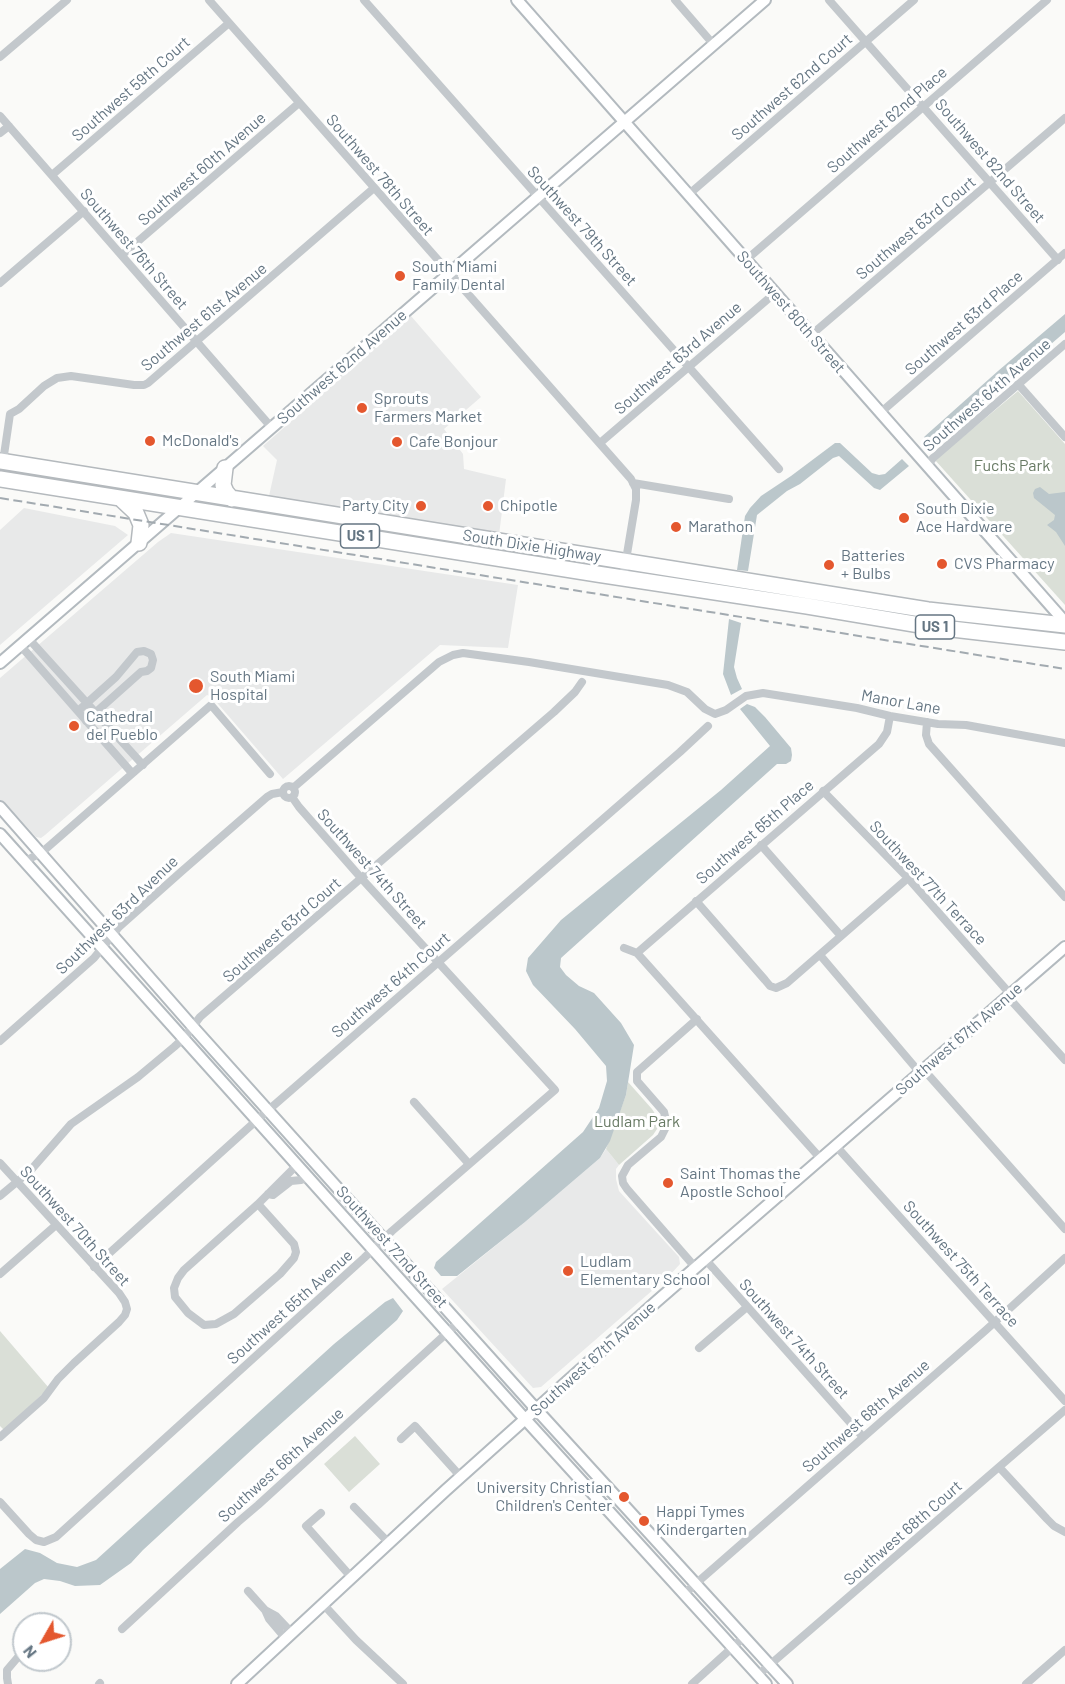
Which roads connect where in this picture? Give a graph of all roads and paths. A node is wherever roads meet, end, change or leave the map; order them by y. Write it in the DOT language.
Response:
graph roads {
  1 [pos="67,0"];
  2 [pos="209,0"];
  3 [pos="364,0"];
  4 [pos="517,0"];
  5 [pos="675,0"];
  6 [pos="765,0"];
  7 [pos="829,0"];
  8 [pos="914,0"];
  9 [pos="1047,0"];
  10 [pos="229,23"];
  11 [pos="866,42"];
  12 [pos="714,45"];
  13 [pos="0,57"];
  14 [pos="299,103"];
  15 [pos="924,106"];
  16 [pos="0,116"];
  17 [pos="1065,118"];
  18 [pos="624,122"];
  19 [pos="9,126"];
  20 [pos="0,133"];
  21 [pos="52,175"];
  22 [pos="990,182"];
  23 [pos="374,188"];
  24 [pos="688,195"];
  25 [pos="538,197"];
  26 [pos="84,211"];
  27 [pos="1065,253"];
  28 [pos="122,255"];
  29 [pos="746,260"];
  30 [pos="1058,260"];
  31 [pos="449,274"];
  32 [pos="0,283"];
  33 [pos="775,293"];
  34 [pos="811,335"];
  35 [pos="197,341"];
  36 [pos="1065,344"];
  37 [pos="689,367"];
  38 [pos="1018,384"];
  39 [pos="0,412"];
  40 [pos="880,413"];
  41 [pos="10,414"];
  42 [pos="272,428"];
  43 [pos="1065,437"];
  44 [pos="600,443"];
  45 [pos="1,462"];
  46 [pos="927,466"];
  47 [pos="225,468"];
  48 [pos="779,469"];
  49 [pos="0,479"];
  50 [pos="19,482"];
  51 [pos="633,483"];
  52 [pos="196,493"];
  53 [pos="120,498"];
  54 [pos="232,499"];
  55 [pos="729,499"];
  56 [pos="181,508"];
  57 [pos="139,543"];
  58 [pos="625,561"];
  59 [pos="623,578"];
  60 [pos="861,599"];
  61 [pos="807,606"];
  62 [pos="1065,624"];
  63 [pos="24,642"];
  64 [pos="1065,642"];
  65 [pos="132,658"];
  66 [pos="0,663"];
  67 [pos="141,672"];
  68 [pos="582,682"];
  69 [pos="87,703"];
  70 [pos="78,711"];
  71 [pos="95,712"];
  72 [pos="890,716"];
  73 [pos="86,721"];
  74 [pos="927,722"];
  75 [pos="708,726"];
  76 [pos="1065,743"];
  77 [pos="143,765"];
  78 [pos="132,773"];
  79 [pos="270,774"];
  80 [pos="823,791"];
  81 [pos="292,792"];
  82 [pos="0,807"];
  83 [pos="0,834"];
  84 [pos="761,846"];
  85 [pos="41,853"];
  86 [pos="25,861"];
  87 [pos="908,878"];
  88 [pos="362,879"];
  89 [pos="1065,897"];
  90 [pos="696,902"];
  91 [pos="112,936"];
  92 [pos="841,936"];
  93 [pos="1065,947"];
  94 [pos="102,948"];
  95 [pos="624,948"];
  96 [pos="637,953"];
  97 [pos="820,955"];
  98 [pos="438,963"];
  99 [pos="1010,996"];
  100 [pos="697,1019"];
  101 [pos="193,1027"];
  102 [pos="184,1038"];
  103 [pos="0,1041"];
  104 [pos="1065,1060"];
  105 [pos="922,1072"];
  106 [pos="555,1090"];
  107 [pos="414,1102"];
  108 [pos="268,1110"];
  109 [pos="257,1120"];
  110 [pos="836,1146"];
  111 [pos="821,1159"];
  112 [pos="0,1162"];
  113 [pos="469,1164"];
  114 [pos="297,1165"];
  115 [pos="309,1177"];
  116 [pos="17,1182"];
  117 [pos="268,1194"];
  118 [pos="0,1196"];
  119 [pos="258,1203"];
  120 [pos="56,1225"];
  121 [pos="1065,1229"];
  122 [pos="384,1239"];
  123 [pos="373,1250"];
  124 [pos="1065,1258"];
  125 [pos="705,1259"];
  126 [pos="94,1267"];
  127 [pos="695,1267"];
  128 [pos="0,1274"];
  129 [pos="747,1307"];
  130 [pos="459,1322"];
  131 [pos="994,1322"];
  132 [pos="448,1332"];
  133 [pos="699,1348"];
  134 [pos="1065,1401"];
  135 [pos="537,1409"];
  136 [pos="1065,1410"];
  137 [pos="525,1419"];
  138 [pos="0,1437"];
  139 [pos="863,1437"];
  140 [pos="401,1439"];
  141 [pos="999,1467"];
  142 [pos="461,1477"];
  143 [pos="0,1502"];
  144 [pos="354,1507"];
  145 [pos="3,1512"];
  146 [pos="321,1513"];
  147 [pos="1065,1532"];
  148 [pos="389,1543"];
  149 [pos="352,1578"];
  150 [pos="696,1584"];
  151 [pos="248,1591"];
  152 [pos="684,1594"];
  153 [pos="323,1605"];
  154 [pos="122,1629"];
  155 [pos="289,1636"];
  156 [pos="744,1637"];
  157 [pos="733,1647"];
  158 [pos="1065,1650"];
  159 [pos="12,1664"];
  160 [pos="770,1665"];
  161 [pos="762,1680"];
  162 [pos="240,1683"];
  163 [pos="8,1684"];
  164 [pos="404,1684"];
  165 [pos="692,1684"];
  166 [pos="787,1684"];
  167 [pos="1026,1684"];
  1 -- 13 [label="street"];
  2 -- 10 [label="street, Southwest 78th Street"];
  3 -- 25 [label="street, Southwest 79th Street"];
  4 -- 18 [label="main road, Southwest 80th Street"];
  5 -- 12 [label="street"];
  6 -- 12 [label="main road, Southwest 62nd Avenue"];
  7 -- 11 [label="street, Southwest 82nd Street"];
  8 -- 11 [label="street, Southwest 62nd Court"];
  9 -- 15 [label="street, Southwest 62nd Place"];
  10 -- 14 [label="street, Southwest 78th Street"];
  10 -- 21 [label="street, Southwest 59th Court"];
  11 -- 15 [label="street, Southwest 82nd Street"];
  11 -- 24 [label="street, Southwest 62nd Court"];
  12 -- 18 [label="main road, Southwest 62nd Avenue"];
  14 -- 23 [label="street, Southwest 78th Street"];
  14 -- 28 [label="street, Southwest 60th Avenue"];
  15 -- 22 [label="street, Southwest 82nd Street"];
  15 -- 29 [label="street, Southwest 62nd Place"];
  16 -- 19 [label="street, Southwest 76th Street"];
  17 -- 22 [label="street, Southwest 63rd Court"];
  18 -- 24 [label="main road, Southwest 80th Street"];
  18 -- 25 [label="main road, Southwest 62nd Avenue"];
  19 -- 20 [label="street"];
  19 -- 21 [label="street, Southwest 76th Street"];
  21 -- 26 [label="street, Southwest 76th Street"];
  22 -- 30 [label="street, Southwest 82nd Street"];
  22 -- 34 [label="street, Southwest 63rd Court"];
  23 -- 31 [label="street, Southwest 78th Street"];
  23 -- 35 [label="street, Southwest 61st Avenue"];
  24 -- 29 [label="main road, Southwest 80th Street"];
  25 -- 31 [label="main road, Southwest 62nd Avenue"];
  25 -- 37 [label="street, Southwest 79th Street"];
  26 -- 28 [label="street, Southwest 76th Street"];
  26 -- 32 [label="street"];
  27 -- 30 [label="street, Southwest 63rd Place"];
  28 -- 35 [label="street, Southwest 76th Street"];
  29 -- 33 [label="main road, Southwest 80th Street"];
  30 -- 40 [label="street, Southwest 63rd Place"];
  31 -- 42 [label="main road, Southwest 62nd Avenue"];
  31 -- 44 [label="street, Southwest 78th Street"];
  33 -- 34 [label="main road, Southwest 80th Street"];
  33 -- 37 [label="street, Southwest 63rd Avenue"];
  34 -- 40 [label="main road, Southwest 80th Street"];
  35 -- 41 [label="street, Southwest 61st Avenue"];
  35 -- 42 [label="street, Southwest 76th Street"];
  36 -- 38 [label="street, Southwest 64th Avenue"];
  37 -- 44 [label="street, Southwest 63rd Avenue"];
  37 -- 48 [label="street, Southwest 79th Street"];
  38 -- 43 [label="street"];
  38 -- 46 [label="street, Southwest 64th Avenue"];
  39 -- 41 [label="street"];
  40 -- 46 [label="main road, Southwest 80th Street"];
  41 -- 45 [label="street"];
  42 -- 47 [label="main road, Southwest 62nd Avenue"];
  44 -- 51 [label="street, Southwest 78th Street"];
  45 -- 50 [label="highway"];
  45 -- 52 [label="highway, South Dixie Highway / US 1"];
  46 -- 62 [label="main road, Southwest 80th Street"];
  47 -- 52 [label="main road, Southwest 62nd Avenue"];
  47 -- 54 [label="highway"];
  49 -- 50 [label="highway, South Dixie Highway / US 1"];
  50 -- 53 [label="highway, South Dixie Highway / US 1"];
  51 -- 55 [label="street"];
  51 -- 58 [label="street"];
  52 -- 54 [label="highway, South Dixie Highway / US 1"];
  52 -- 56 [label="main road, Southwest 62nd Avenue"];
  53 -- 56 [label="highway, South Dixie Highway / US 1"];
  53 -- 57 [label="highway"];
  54 -- 58 [label="highway, South Dixie Highway / US 1"];
  56 -- 57 [label="main road, Southwest 62nd Avenue"];
  56 -- 59 [label="highway, South Dixie Highway / US 1"];
  57 -- 63 [label="main road, Southwest 62nd Avenue"];
  58 -- 59 [label="street"];
  58 -- 60 [label="highway, South Dixie Highway / US 1"];
  59 -- 61 [label="highway, South Dixie Highway / US 1"];
  60 -- 61 [label="highway"];
  60 -- 62 [label="highway, South Dixie Highway / US 1"];
  61 -- 64 [label="highway, South Dixie Highway / US 1"];
  63 -- 66 [label="main road, Southwest 62nd Avenue"];
  63 -- 69 [label="street"];
  63 -- 70 [label="street"];
  65 -- 67 [label="street"];
  65 -- 67 [label="street"];
  65 -- 69 [label="street"];
  67 -- 71 [label="street"];
  68 -- 88 [label="street, Southwest 63rd Court"];
  69 -- 70 [label="street"];
  69 -- 71 [label="street"];
  70 -- 73 [label="street"];
  71 -- 73 [label="street"];
  71 -- 77 [label="street"];
  72 -- 74 [label="street, Manor Lane"];
  72 -- 80 [label="street, Southwest 65th Place"];
  72 -- 81 [label="street, Manor Lane"];
  73 -- 78 [label="street"];
  74 -- 76 [label="street, Manor Lane"];
  74 -- 89 [label="street"];
  75 -- 98 [label="street, Southwest 64th Court"];
  77 -- 78 [label="street"];
  77 -- 79 [label="street"];
  78 -- 85 [label="street"];
  80 -- 84 [label="street, Southwest 65th Place"];
  80 -- 87 [label="street, Southwest 77th Terrace"];
  81 -- 88 [label="street, Southwest 74th Street"];
  81 -- 91 [label="street, Southwest 63rd Avenue"];
  82 -- 85 [label="main road, Southwest 72nd Street"];
  83 -- 86 [label="main road, Southwest 72nd Street"];
  84 -- 90 [label="street, Southwest 65th Place"];
  84 -- 92 [label="street"];
  85 -- 86 [label="street"];
  85 -- 91 [label="main road, Southwest 72nd Street"];
  86 -- 94 [label="main road, Southwest 72nd Street"];
  87 -- 92 [label="street"];
  87 -- 99 [label="street, Southwest 77th Terrace"];
  88 -- 98 [label="street, Southwest 74th Street"];
  88 -- 101 [label="street, Southwest 63rd Court"];
  90 -- 96 [label="street, Southwest 65th Place"];
  90 -- 97 [label="street"];
  91 -- 94 [label="street, Southwest 63rd Avenue"];
  91 -- 101 [label="main road, Southwest 72nd Street"];
  92 -- 97 [label="street"];
  93 -- 99 [label="main road, Southwest 67th Avenue"];
  94 -- 102 [label="main road, Southwest 72nd Street"];
  94 -- 103 [label="street, Southwest 63rd Avenue"];
  95 -- 96 [label="street"];
  96 -- 100 [label="street"];
  97 -- 105 [label="street"];
  98 -- 106 [label="street, Southwest 74th Street"];
  98 -- 108 [label="street, Southwest 64th Court"];
  99 -- 104 [label="street, Southwest 77th Terrace"];
  99 -- 105 [label="main road, Southwest 67th Avenue"];
  100 -- 111 [label="street"];
  100 -- 127 [label="street"];
  101 -- 102 [label="street, Southwest 63rd Court"];
  101 -- 108 [label="main road, Southwest 72nd Street"];
  102 -- 109 [label="main road, Southwest 72nd Street"];
  102 -- 116 [label="street, Southwest 63rd Court"];
  105 -- 110 [label="main road, Southwest 67th Avenue"];
  105 -- 121 [label="street"];
  106 -- 113 [label="street, Southwest 65th Avenue"];
  107 -- 113 [label="street"];
  108 -- 109 [label="street, Southwest 64th Court"];
  108 -- 122 [label="main road, Southwest 72nd Street"];
  109 -- 114 [label="main road, Southwest 72nd Street"];
  109 -- 126 [label="street, Southwest 64th Court"];
  110 -- 111 [label="main road, Southwest 67th Avenue"];
  110 -- 131 [label="street, Southwest 75th Terrace"];
  111 -- 125 [label="main road, Southwest 67th Avenue"];
  112 -- 116 [label="street, Southwest 70th Street"];
  113 -- 122 [label="street, Southwest 65th Avenue"];
  114 -- 115 [label="main road, Southwest 72nd Street"];
  114 -- 117 [label="street"];
  115 -- 117 [label="street"];
  115 -- 123 [label="main road, Southwest 72nd Street"];
  116 -- 118 [label="street, Southwest 63rd Court"];
  116 -- 120 [label="street, Southwest 70th Street"];
  117 -- 119 [label="street"];
  119 -- 119 [label="street"];
  120 -- 126 [label="street, Southwest 70th Street"];
  120 -- 128 [label="street"];
  122 -- 123 [label="street, Southwest 65th Avenue"];
  122 -- 130 [label="main road, Southwest 72nd Street"];
  123 -- 132 [label="main road, Southwest 72nd Street"];
  123 -- 145 [label="street, Southwest 65th Avenue"];
  124 -- 131 [label="street, Southwest 68th Avenue"];
  125 -- 127 [label="main road, Southwest 67th Avenue"];
  125 -- 129 [label="street, Southwest 74th Street"];
  126 -- 138 [label="street, Southwest 70th Street"];
  127 -- 135 [label="main road, Southwest 67th Avenue"];
  129 -- 133 [label="street"];
  129 -- 139 [label="street, Southwest 74th Street"];
  130 -- 132 [label="street, Southwest 66th Avenue"];
  130 -- 135 [label="main road, Southwest 72nd Street"];
  131 -- 134 [label="street, Southwest 75th Terrace"];
  131 -- 139 [label="street, Southwest 68th Avenue"];
  132 -- 137 [label="main road, Southwest 72nd Street"];
  132 -- 154 [label="street, Southwest 66th Avenue"];
  135 -- 137 [label="main road, Southwest 67th Avenue"];
  135 -- 150 [label="main road, Southwest 72nd Street"];
  136 -- 141 [label="street, Southwest 68th Court"];
  137 -- 142 [label="main road, Southwest 67th Avenue"];
  137 -- 152 [label="main road, Southwest 72nd Street"];
  139 -- 150 [label="street, Southwest 68th Avenue"];
  140 -- 142 [label="street"];
  141 -- 147 [label="street"];
  141 -- 160 [label="street, Southwest 68th Court"];
  142 -- 148 [label="main road, Southwest 67th Avenue"];
  143 -- 145 [label="street"];
  144 -- 148 [label="street"];
  146 -- 149 [label="street"];
  148 -- 149 [label="main road, Southwest 67th Avenue"];
  149 -- 153 [label="main road, Southwest 67th Avenue"];
  150 -- 152 [label="street, Southwest 68th Avenue"];
  150 -- 156 [label="main road, Southwest 72nd Street"];
  151 -- 155 [label="street"];
  152 -- 157 [label="main road, Southwest 72nd Street"];
  153 -- 155 [label="main road, Southwest 67th Avenue"];
  153 -- 164 [label="street"];
  155 -- 162 [label="main road, Southwest 67th Avenue"];
  156 -- 157 [label="street"];
  156 -- 160 [label="main road, Southwest 72nd Street"];
  157 -- 161 [label="main road, Southwest 72nd Street"];
  157 -- 165 [label="street"];
  158 -- 167 [label="street"];
  159 -- 163 [label="street"];
  160 -- 161 [label="street, Southwest 68th Court"];
  160 -- 166 [label="main road, Southwest 72nd Street"];
}
